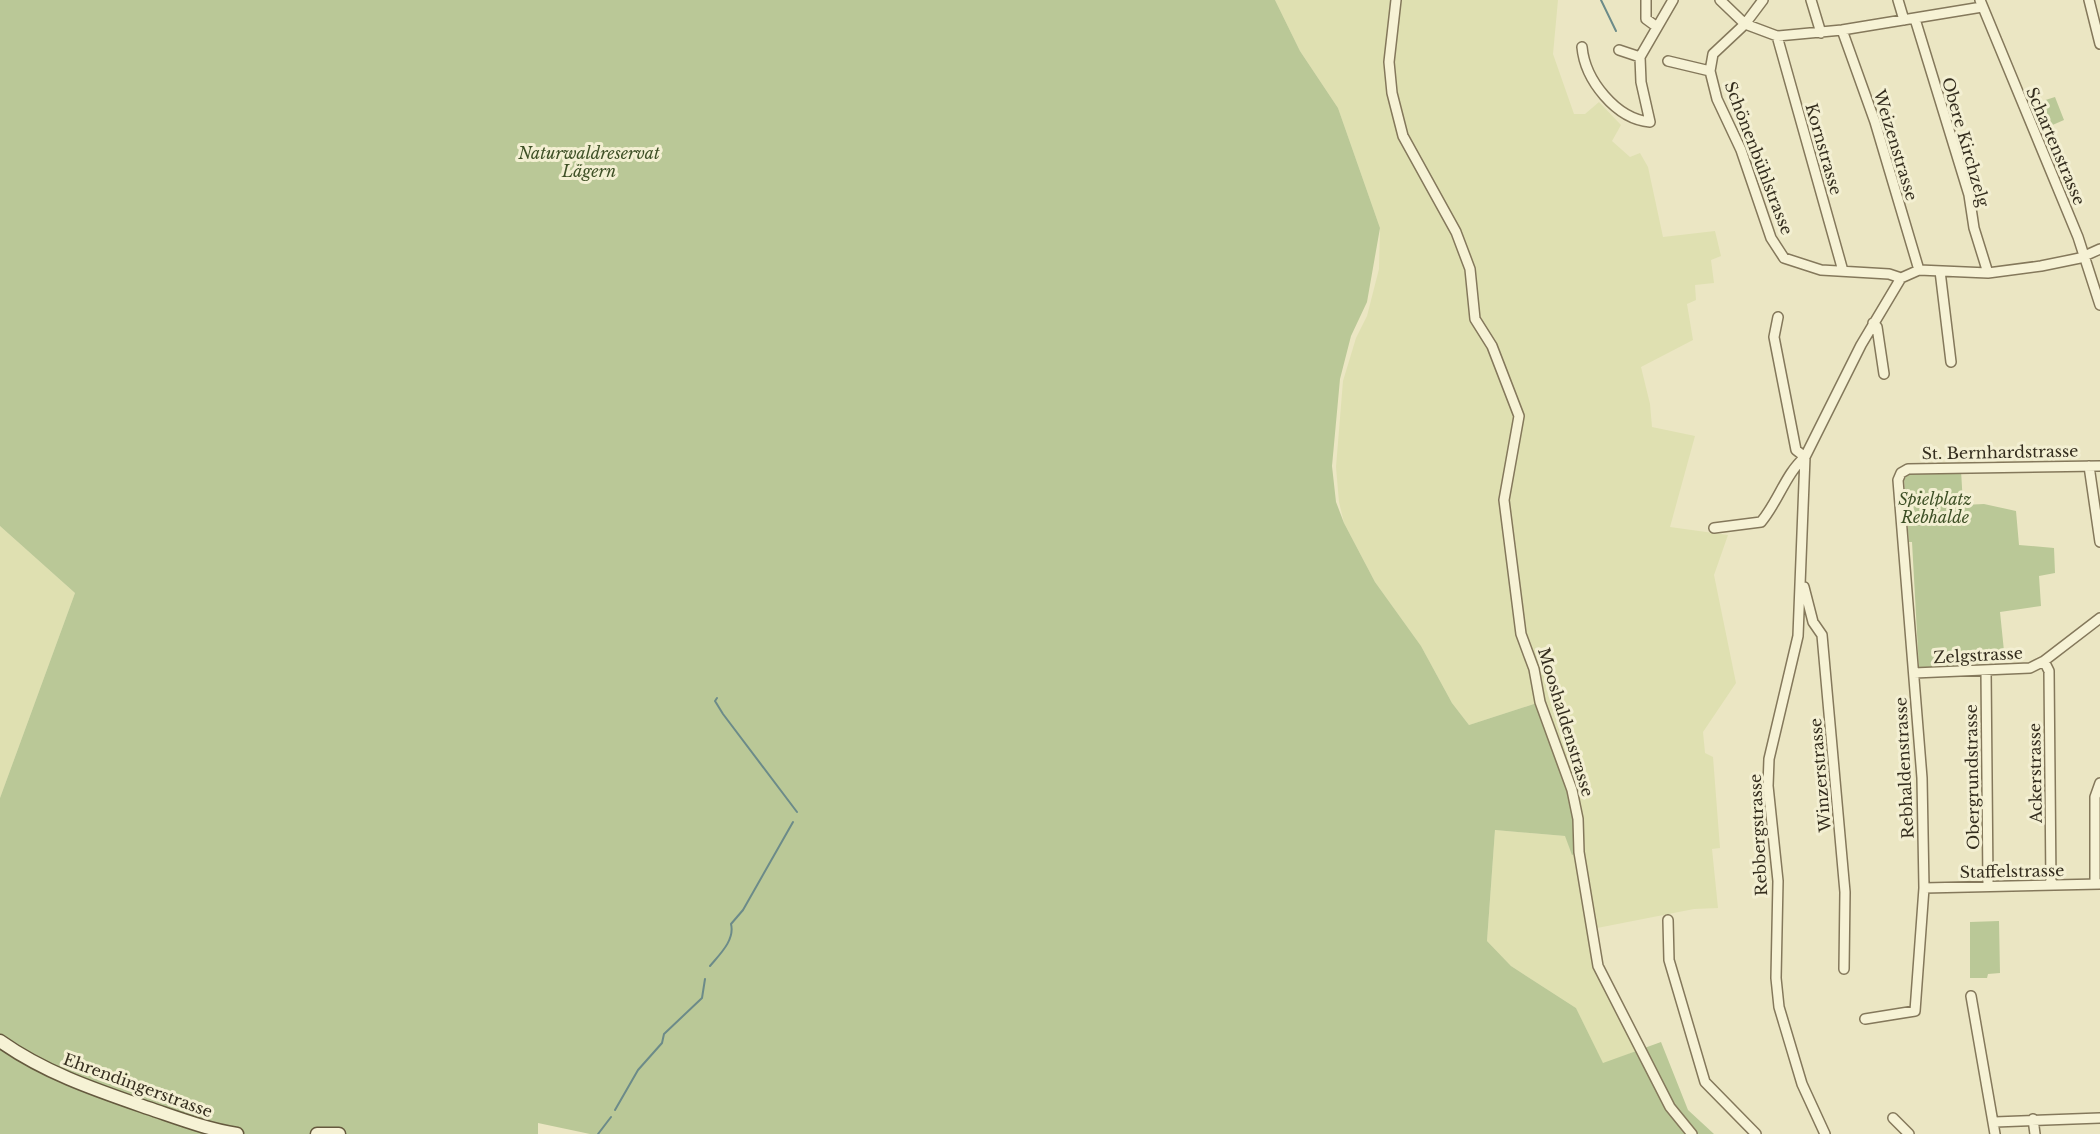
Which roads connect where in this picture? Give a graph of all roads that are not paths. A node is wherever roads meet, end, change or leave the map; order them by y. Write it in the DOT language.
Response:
graph roads {
  1 [pos="1396,0"];
  2 [pos="1646,0"];
  3 [pos="1673,0"];
  4 [pos="1720,0"];
  5 [pos="1763,0"];
  6 [pos="1811,0"];
  7 [pos="1898,0"];
  8 [pos="2089,0"];
  9 [pos="1981,3"];
  10 [pos="1915,19"];
  11 [pos="1904,20"];
  12 [pos="1745,24"];
  13 [pos="1657,27"];
  14 [pos="1842,30"];
  15 [pos="1821,33"];
  16 [pos="1777,36"];
  17 [pos="2100,44"];
  18 [pos="1582,47"];
  19 [pos="1619,50"];
  20 [pos="1640,57"];
  21 [pos="1668,61"];
  22 [pos="1710,71"];
  23 [pos="2100,249"];
  24 [pos="2085,256"];
  25 [pos="1919,270"];
  26 [pos="1843,271"];
  27 [pos="1940,271"];
  28 [pos="1988,273"];
  29 [pos="1901,278"];
  30 [pos="2100,305"];
  31 [pos="1778,317"];
  32 [pos="1873,323"];
  33 [pos="1952,362"];
  34 [pos="1884,374"];
  35 [pos="1805,457"];
  36 [pos="2089,466"];
  37 [pos="2100,466"];
  38 [pos="1901,473"];
  39 [pos="1714,528"];
  40 [pos="2100,542"];
  41 [pos="1800,587"];
  42 [pos="2100,618"];
  43 [pos="2044,661"];
  44 [pos="1986,670"];
  45 [pos="1914,674"];
  46 [pos="2100,783"];
  47 [pos="2098,884"];
  48 [pos="1988,885"];
  49 [pos="2051,885"];
  50 [pos="1924,888"];
  51 [pos="1668,920"];
  52 [pos="1844,969"];
  53 [pos="1971,996"];
  54 [pos="1865,1018"];
  55 [pos="0,1041"];
  56 [pos="1893,1118"];
  57 [pos="2100,1118"];
  58 [pos="2033,1119"];
  59 [pos="1995,1122"];
  60 [pos="237,1134"];
  61 [pos="316,1134"];
  62 [pos="339,1134"];
  63 [pos="1692,1134"];
  64 [pos="1756,1134"];
  65 [pos="1825,1134"];
  66 [pos="1909,1134"];
  67 [pos="1995,1134"];
  68 [pos="2035,1134"];
  1 -- 63 [label="street, Mooshaldenstrasse"];
  2 -- 13 [label="street"];
  3 -- 13 [label="street"];
  4 -- 12 [label="street"];
  5 -- 12 [label="street, Schönenbühlstrasse"];
  6 -- 15 [label="street"];
  7 -- 11 [label="street"];
  8 -- 17 [label="street"];
  9 -- 10 [label="street"];
  9 -- 24 [label="street, Schartenstrasse"];
  10 -- 11 [label="street"];
  10 -- 28 [label="street, Obere Kirchzelg"];
  11 -- 14 [label="street"];
  12 -- 16 [label="street"];
  12 -- 22 [label="street, Schönenbühlstrasse"];
  13 -- 20 [label="street"];
  14 -- 15 [label="street"];
  14 -- 25 [label="street, Weizenstrasse"];
  15 -- 16 [label="street"];
  16 -- 26 [label="street, Kornstrasse"];
  18 -- 20 [label="street"];
  19 -- 20 [label="street"];
  21 -- 22 [label="street"];
  22 -- 26 [label="street, Schönenbühlstrasse"];
  23 -- 24 [label="street"];
  24 -- 28 [label="street"];
  24 -- 30 [label="street, Schartenstrasse"];
  25 -- 27 [label="street"];
  25 -- 29 [label="street"];
  26 -- 29 [label="street, Schönenbühlstrasse"];
  27 -- 28 [label="street"];
  27 -- 33 [label="street"];
  29 -- 32 [label="street, Rebbergstrasse"];
  31 -- 35 [label="street"];
  32 -- 34 [label="street"];
  32 -- 35 [label="street, Rebbergstrasse"];
  35 -- 39 [label="street, Rebbergstrasse"];
  35 -- 41 [label="street, Rebbergstrasse"];
  36 -- 37 [label="street, St. Bernhardstrasse"];
  36 -- 38 [label="street, St. Bernhardstrasse"];
  36 -- 40 [label="street"];
  38 -- 45 [label="street, Rebhaldenstrasse"];
  41 -- 52 [label="street, Winzerstrasse"];
  41 -- 65 [label="street, Rebbergstrasse"];
  42 -- 43 [label="street, Zelgstrasse"];
  43 -- 44 [label="street, Zelgstrasse"];
  43 -- 49 [label="street, Ackerstrasse"];
  44 -- 45 [label="street, Zelgstrasse"];
  44 -- 48 [label="street, Obergrundstrasse"];
  45 -- 50 [label="street, Rebhaldenstrasse"];
  46 -- 47 [label="street"];
  47 -- 49 [label="street, Staffelstrasse"];
  48 -- 49 [label="street, Staffelstrasse"];
  48 -- 50 [label="street, Staffelstrasse"];
  50 -- 54 [label="street, Rebhaldenstrasse"];
  51 -- 64 [label="street"];
  53 -- 59 [label="street"];
  55 -- 60 [label="main road, Ehrendingerstrasse"];
  56 -- 66 [label="street"];
  57 -- 58 [label="street"];
  58 -- 59 [label="street"];
  58 -- 68 [label="street"];
  59 -- 67 [label="street"];
  61 -- 62 [label="main road"];
}
